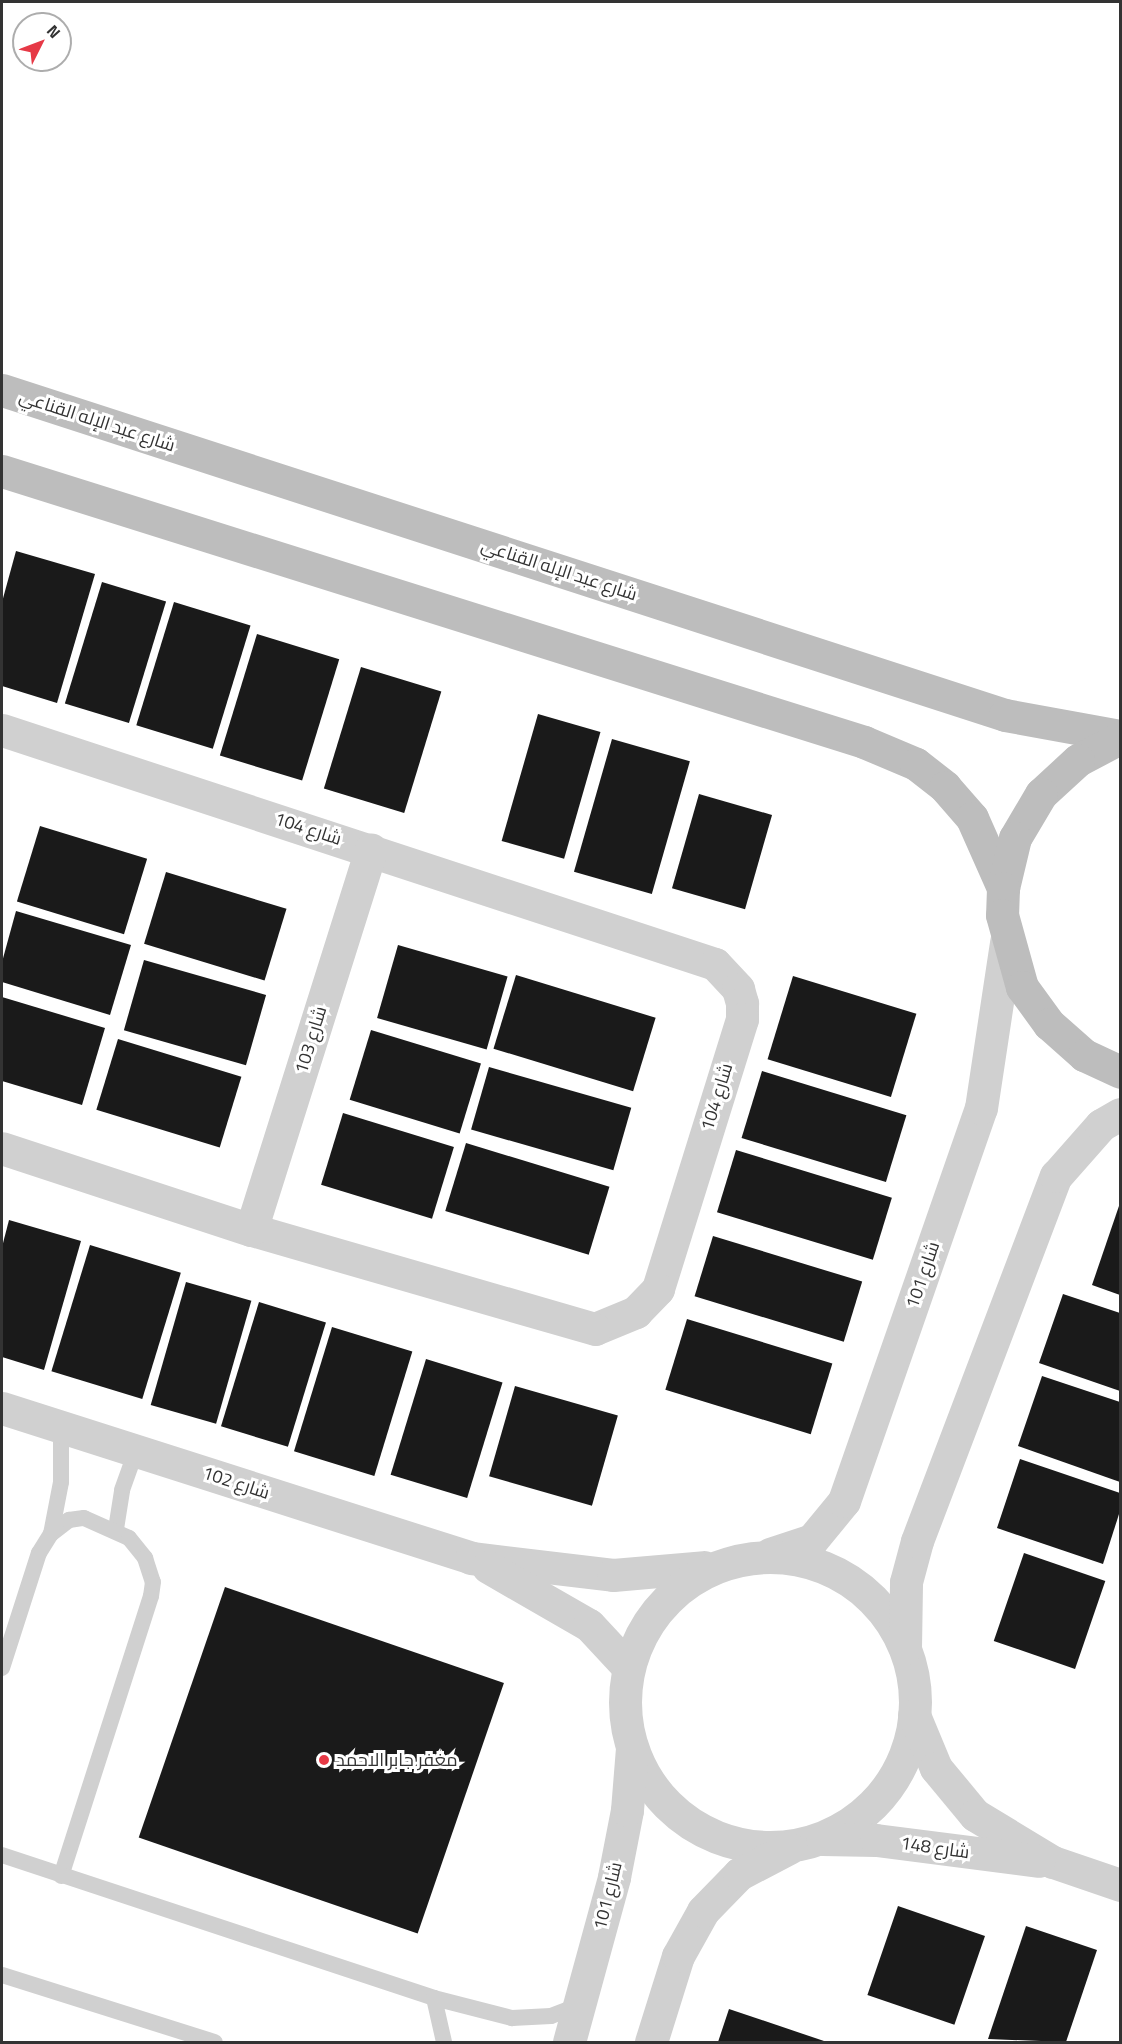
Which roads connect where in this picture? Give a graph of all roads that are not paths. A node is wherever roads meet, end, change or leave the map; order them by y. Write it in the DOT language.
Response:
graph roads {
  1 [pos="2,390"];
  2 [pos="2,471"];
  3 [pos="2,730"];
  4 [pos="1120,737"];
  5 [pos="371,849"];
  6 [pos="1003,888"];
  7 [pos="1006,942"];
  8 [pos="1120,1072"];
  9 [pos="1120,1114"];
  10 [pos="2,1148"];
  11 [pos="251,1230"];
  12 [pos="2,1408"];
  13 [pos="61,1427"];
  14 [pos="136,1451"];
  15 [pos="116,1529"];
  16 [pos="51,1534"];
  17 [pos="471,1557"];
  18 [pos="761,1557"];
  19 [pos="727,1563"];
  20 [pos="905,1650"];
  21 [pos="628,1667"];
  22 [pos="2,1668"];
  23 [pos="914,1714"];
  24 [pos="632,1746"];
  25 [pos="808,1841"];
  26 [pos="2,1856"];
  27 [pos="1053,1862"];
  28 [pos="61,1875"];
  29 [pos="1120,1885"];
  30 [pos="2,1975"];
  31 [pos="434,1998"];
  32 [pos="580,2005"];
  33 [pos="215,2043"];
  34 [pos="444,2043"];
  35 [pos="569,2043"];
  36 [pos="651,2043"];
  1 -- 4 [label="main road, شارع عبد الإله القناعي"];
  2 -- 6 [label="main road"];
  3 -- 5 [label="street, شارع 104"];
  4 -- 6 [label="main road"];
  5 -- 11 [label="street, شارع 103"];
  5 -- 11 [label="street, شارع 104"];
  6 -- 7 [label="main road"];
  7 -- 8 [label="main road"];
  7 -- 18 [label="street, شارع 101"];
  9 -- 20 [label="street"];
  10 -- 11 [label="street, شارع 104"];
  12 -- 13 [label="street, شارع 102"];
  13 -- 14 [label="street, شارع 102"];
  13 -- 16 [label="lane"];
  14 -- 15 [label="lane"];
  14 -- 17 [label="street, شارع 102"];
  15 -- 16 [label="lane"];
  15 -- 28 [label="lane"];
  16 -- 22 [label="lane"];
  17 -- 19 [label="street, شارع 102"];
  17 -- 21 [label="street, شارع 102"];
  18 -- 19 [label="street, شارع 102"];
  18 -- 20 [label="street"];
  19 -- 21 [label="street"];
  20 -- 23 [label="street"];
  21 -- 24 [label="street"];
  23 -- 25 [label="street"];
  23 -- 27 [label="street, شارع 148"];
  24 -- 25 [label="street, شارع 148"];
  24 -- 32 [label="street, شارع 101"];
  25 -- 27 [label="street, شارع 148"];
  25 -- 36 [label="street"];
  26 -- 28 [label="lane"];
  27 -- 29 [label="street, شارع 148"];
  28 -- 31 [label="lane"];
  30 -- 33 [label="lane"];
  31 -- 32 [label="lane"];
  31 -- 34 [label="lane"];
  32 -- 35 [label="street, شارع 101"];
}
